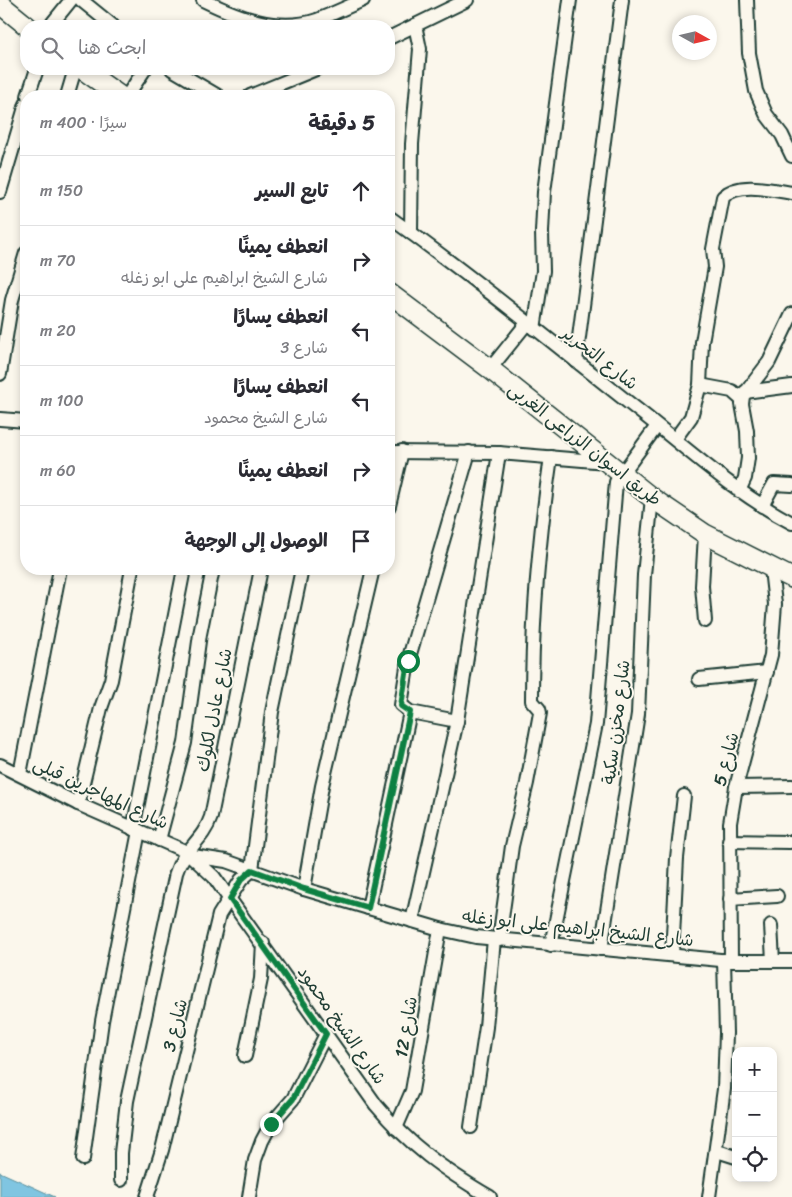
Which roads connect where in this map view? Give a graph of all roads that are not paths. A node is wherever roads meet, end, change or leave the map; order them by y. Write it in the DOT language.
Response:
graph roads {
  1 [pos="71,0"];
  2 [pos="81,0"];
  3 [pos="202,0"];
  4 [pos="363,0"];
  5 [pos="467,0"];
  6 [pos="570,0"];
  7 [pos="622,0"];
  8 [pos="747,0"];
  9 [pos="0,4"];
  10 [pos="20,20"];
  11 [pos="55,20"];
  12 [pos="106,20"];
  13 [pos="252,20"];
  14 [pos="316,20"];
  15 [pos="415,26"];
  16 [pos="395,35"];
  17 [pos="35,75"];
  18 [pos="73,75"];
  19 [pos="90,75"];
  20 [pos="141,75"];
  21 [pos="182,75"];
  22 [pos="301,75"];
  23 [pos="30,90"];
  24 [pos="69,90"];
  25 [pos="112,90"];
  26 [pos="131,90"];
  27 [pos="208,90"];
  28 [pos="265,90"];
  29 [pos="20,124"];
  30 [pos="792,156"];
  31 [pos="0,192"];
  32 [pos="792,193"];
  33 [pos="395,221"];
  34 [pos="411,233"];
  35 [pos="20,273"];
  36 [pos="395,298"];
  37 [pos="792,314"];
  38 [pos="531,326"];
  39 [pos="576,361"];
  40 [pos="490,369"];
  41 [pos="0,374"];
  42 [pos="700,385"];
  43 [pos="792,386"];
  44 [pos="743,396"];
  45 [pos="0,419"];
  46 [pos="20,421"];
  47 [pos="657,426"];
  48 [pos="675,439"];
  49 [pos="402,451"];
  50 [pos="395,452"];
  51 [pos="469,452"];
  52 [pos="499,453"];
  53 [pos="551,457"];
  54 [pos="615,468"];
  55 [pos="395,481"];
  56 [pos="792,485"];
  57 [pos="739,491"];
  58 [pos="652,498"];
  59 [pos="762,506"];
  60 [pos="792,523"];
  61 [pos="705,534"];
  62 [pos="771,568"];
  63 [pos="59,575"];
  64 [pos="131,575"];
  65 [pos="183,575"];
  66 [pos="212,575"];
  67 [pos="260,575"];
  68 [pos="301,575"];
  69 [pos="372,575"];
  70 [pos="792,578"];
  71 [pos="705,621"];
  72 [pos="767,672"];
  73 [pos="699,678"];
  74 [pos="410,712"];
  75 [pos="457,721"];
  76 [pos="0,765"];
  77 [pos="20,774"];
  78 [pos="792,786"];
  79 [pos="736,787"];
  80 [pos="684,796"];
  81 [pos="78,804"];
  82 [pos="136,830"];
  83 [pos="159,840"];
  84 [pos="729,841"];
  85 [pos="790,842"];
  86 [pos="190,854"];
  87 [pos="252,870"];
  88 [pos="304,889"];
  89 [pos="777,896"];
  90 [pos="230,899"];
  91 [pos="730,899"];
  92 [pos="368,908"];
  93 [pos="412,921"];
  94 [pos="771,925"];
  95 [pos="440,930"];
  96 [pos="496,939"];
  97 [pos="262,943"];
  98 [pos="551,945"];
  99 [pos="601,949"];
  100 [pos="672,955"];
  101 [pos="727,960"];
  102 [pos="773,961"];
  103 [pos="792,961"];
  104 [pos="326,1034"];
  105 [pos="244,1056"];
  106 [pos="731,1058"];
  107 [pos="471,1127"];
  108 [pos="396,1128"];
  109 [pos="717,1151"];
  110 [pos="732,1155"];
  111 [pos="83,1159"];
  112 [pos="121,1180"];
  113 [pos="148,1197"];
  114 [pos="249,1197"];
  115 [pos="490,1197"];
  116 [pos="709,1197"];
  1 -- 11 [label="street"];
  2 -- 12 [label="street"];
  3 -- 13 [label="street"];
  4 -- 14 [label="street"];
  5 -- 15 [label="street"];
  6 -- 38 [label="street"];
  7 -- 39 [label="street"];
  8 -- 30 [label="street"];
  9 -- 10 [label="main road"];
  15 -- 16 [label="street"];
  15 -- 34 [label="street"];
  17 -- 23 [label="street"];
  18 -- 24 [label="street"];
  19 -- 25 [label="main road"];
  20 -- 26 [label="street"];
  21 -- 27 [label="street"];
  22 -- 28 [label="street"];
  29 -- 31 [label="street"];
  32 -- 42 [label="street"];
  33 -- 34 [label="street, شارع التحرير"];
  34 -- 38 [label="street, شارع التحرير"];
  35 -- 41 [label="street"];
  36 -- 40 [label="main road, طريق اسوان الزراعى الغربى"];
  37 -- 44 [label="street"];
  38 -- 39 [label="street, شارع التحرير"];
  38 -- 40 [label="street"];
  39 -- 47 [label="street, شارع التحرير"];
  40 -- 54 [label="main road, طريق اسوان الزراعى الغربى"];
  42 -- 44 [label="street"];
  42 -- 48 [label="street"];
  43 -- 44 [label="street"];
  44 -- 57 [label="street"];
  45 -- 46 [label="street"];
  47 -- 48 [label="street, شارع التحرير"];
  47 -- 54 [label="street"];
  48 -- 57 [label="street, شارع التحرير"];
  49 -- 50 [label="street"];
  49 -- 51 [label="street"];
  49 -- 55 [label="street"];
  51 -- 52 [label="street"];
  51 -- 74 [label="street"];
  52 -- 53 [label="street"];
  52 -- 75 [label="street"];
  53 -- 54 [label="street"];
  53 -- 96 [label="street"];
  54 -- 58 [label="main road, طريق اسوان الزراعى الغربى"];
  54 -- 98 [label="street"];
  56 -- 59 [label="street"];
  57 -- 59 [label="street, شارع التحرير"];
  58 -- 61 [label="main road, طريق اسوان الزراعى الغربى"];
  58 -- 99 [label="street, شارع مخزن سكية"];
  59 -- 60 [label="street, شارع التحرير"];
  61 -- 62 [label="main road, طريق اسوان الزراعى الغربى"];
  61 -- 71 [label="street"];
  62 -- 70 [label="main road, طريق اسوان الزراعى الغربى"];
  62 -- 72 [label="street, شارع 5"];
  63 -- 77 [label="street"];
  64 -- 81 [label="street"];
  65 -- 82 [label="street"];
  66 -- 83 [label="street"];
  67 -- 86 [label="street, شارع عادل لكلوك"];
  68 -- 87 [label="street"];
  69 -- 88 [label="street"];
  72 -- 73 [label="street"];
  72 -- 79 [label="street, شارع 5"];
  74 -- 75 [label="street"];
  74 -- 92 [label="street"];
  75 -- 93 [label="street"];
  76 -- 77 [label="street, شارع المهاجرين قبلى"];
  77 -- 81 [label="street, شارع المهاجرين قبلى"];
  78 -- 79 [label="street"];
  79 -- 84 [label="street, شارع 5"];
  80 -- 100 [label="street"];
  81 -- 82 [label="street, شارع المهاجرين قبلى"];
  82 -- 83 [label="street, شارع المهاجرين قبلى"];
  82 -- 111 [label="street"];
  83 -- 86 [label="street, شارع المهاجرين قبلى"];
  84 -- 85 [label="street"];
  84 -- 91 [label="street, شارع 5"];
  86 -- 87 [label="street, شارع الشيخ ابراهيم على ابو زغله"];
  86 -- 90 [label="street, شارع الشيخ محمود"];
  86 -- 112 [label="street, شارع عادل لكلوك"];
  87 -- 88 [label="street, شارع الشيخ ابراهيم على ابو زغله"];
  87 -- 90 [label="street, شارع 3"];
  88 -- 92 [label="street, شارع الشيخ ابراهيم على ابو زغله"];
  89 -- 91 [label="street"];
  90 -- 97 [label="street, شارع الشيخ محمود"];
  90 -- 113 [label="street, شارع 3"];
  91 -- 101 [label="street, شارع 5"];
  92 -- 93 [label="street, شارع الشيخ ابراهيم على ابو زغله"];
  93 -- 95 [label="street, شارع الشيخ ابراهيم على ابو زغله"];
  94 -- 102 [label="street"];
  95 -- 96 [label="street, شارع الشيخ ابراهيم على ابو زغله"];
  95 -- 108 [label="street, شارع 12"];
  96 -- 98 [label="street, شارع الشيخ ابراهيم على ابو زغله"];
  96 -- 107 [label="street"];
  97 -- 104 [label="street, شارع الشيخ محمود"];
  97 -- 105 [label="street"];
  98 -- 99 [label="street, شارع الشيخ ابراهيم على ابو زغله"];
  99 -- 100 [label="street, شارع الشيخ ابراهيم على ابو زغله"];
  100 -- 101 [label="street, شارع الشيخ ابراهيم على ابو زغله"];
  101 -- 102 [label="street, شارع الشيخ ابراهيم على ابو زغله"];
  101 -- 106 [label="street, شارع 5"];
  102 -- 103 [label="street, شارع الشيخ ابراهيم على ابو زغله"];
  104 -- 108 [label="street, شارع الشيخ محمود"];
  104 -- 114 [label="street"];
  106 -- 109 [label="street, شارع 5"];
  108 -- 115 [label="street, شارع الشيخ محمود"];
  109 -- 110 [label="street"];
  109 -- 116 [label="street, شارع 5"];
}
